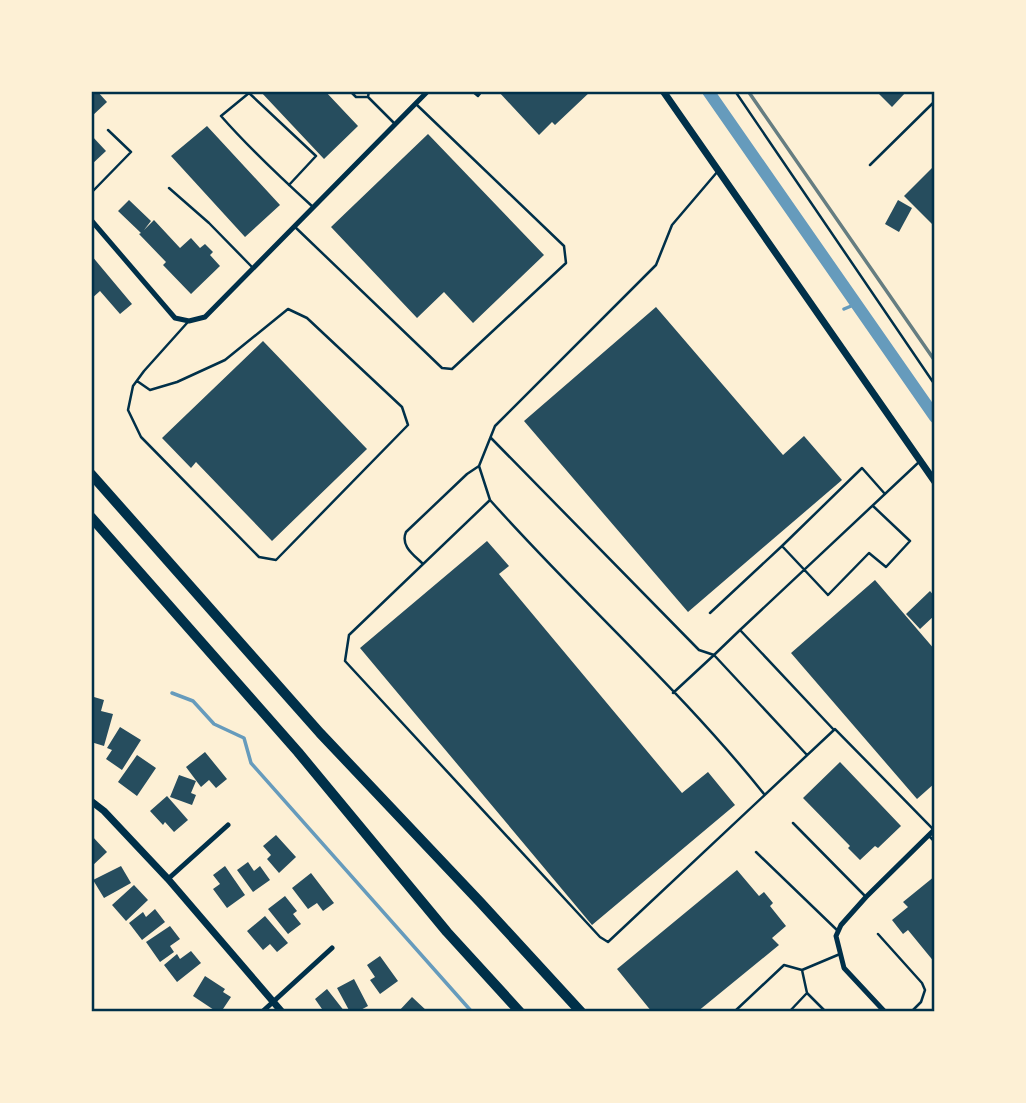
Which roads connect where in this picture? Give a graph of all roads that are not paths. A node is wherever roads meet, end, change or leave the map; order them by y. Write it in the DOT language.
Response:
graph roads {
  1 [pos="350,91"];
  2 [pos="369,91"];
  3 [pos="428,91"];
  4 [pos="472,91"];
  5 [pos="482,91"];
  6 [pos="663,91"];
  7 [pos="735,91"];
  8 [pos="368,97"];
  9 [pos="935,101"];
  10 [pos="416,104"];
  11 [pos="395,124"];
  12 [pos="108,130"];
  13 [pos="870,165"];
  14 [pos="718,170"];
  15 [pos="289,185"];
  16 [pos="169,188"];
  17 [pos="91,193"];
  18 [pos="313,207"];
  19 [pos="91,220"];
  20 [pos="294,226"];
  21 [pos="253,268"];
  22 [pos="190,321"];
  23 [pos="137,381"];
  24 [pos="935,385"];
  25 [pos="490,437"];
  26 [pos="920,461"];
  27 [pos="479,466"];
  28 [pos="91,474"];
  29 [pos="935,482"];
  30 [pos="885,494"];
  31 [pos="490,500"];
  32 [pos="873,506"];
  33 [pos="91,517"];
  34 [pos="782,547"];
  35 [pos="423,564"];
  36 [pos="805,569"];
  37 [pos="710,613"];
  38 [pos="740,630"];
  39 [pos="714,655"];
  40 [pos="673,692"];
  41 [pos="834,730"];
  42 [pos="807,755"];
  43 [pos="765,795"];
  44 [pos="91,801"];
  45 [pos="793,823"];
  46 [pos="228,825"];
  47 [pos="932,831"];
  48 [pos="935,842"];
  49 [pos="756,852"];
  50 [pos="168,879"];
  51 [pos="866,897"];
  52 [pos="838,931"];
  53 [pos="878,934"];
  54 [pos="332,948"];
  55 [pos="840,954"];
  56 [pos="802,970"];
  57 [pos="807,993"];
  58 [pos="272,1001"];
  59 [pos="262,1012"];
  60 [pos="282,1012"];
  61 [pos="520,1012"];
  62 [pos="581,1012"];
  63 [pos="734,1012"];
  64 [pos="789,1012"];
  65 [pos="826,1012"];
  66 [pos="885,1012"];
  67 [pos="911,1012"];
  1 -- 8 [label="lane"];
  2 -- 8 [label="lane"];
  3 -- 10 [label="street"];
  4 -- 5 [label="lane"];
  6 -- 14 [label="street"];
  7 -- 24 [label="lane"];
  8 -- 11 [label="lane"];
  9 -- 13 [label="lane"];
  10 -- 11 [label="street"];
  10 -- 20 [label="lane"];
  11 -- 18 [label="street"];
  12 -- 17 [label="lane"];
  14 -- 25 [label="lane"];
  14 -- 26 [label="street"];
  15 -- 15 [label="lane"];
  15 -- 18 [label="lane"];
  16 -- 21 [label="lane"];
  18 -- 20 [label="street"];
  19 -- 22 [label="street"];
  20 -- 21 [label="street"];
  21 -- 22 [label="street"];
  22 -- 23 [label="lane"];
  23 -- 23 [label="lane"];
  25 -- 27 [label="lane"];
  25 -- 39 [label="lane"];
  26 -- 29 [label="street"];
  26 -- 30 [label="lane"];
  27 -- 31 [label="lane"];
  27 -- 35 [label="lane"];
  28 -- 62 [label="highway"];
  30 -- 32 [label="lane"];
  30 -- 34 [label="lane"];
  31 -- 35 [label="lane"];
  31 -- 40 [label="lane"];
  32 -- 36 [label="lane"];
  32 -- 36 [label="lane"];
  33 -- 61 [label="highway"];
  34 -- 36 [label="lane"];
  34 -- 37 [label="lane"];
  35 -- 43 [label="lane"];
  36 -- 38 [label="lane"];
  38 -- 39 [label="lane"];
  38 -- 41 [label="lane"];
  39 -- 40 [label="lane"];
  39 -- 42 [label="lane"];
  40 -- 43 [label="lane"];
  41 -- 42 [label="lane"];
  41 -- 47 [label="lane"];
  42 -- 43 [label="lane"];
  44 -- 50 [label="street"];
  45 -- 51 [label="lane"];
  46 -- 50 [label="street"];
  47 -- 48 [label="lane"];
  47 -- 51 [label="street"];
  49 -- 52 [label="lane"];
  50 -- 58 [label="street"];
  51 -- 52 [label="street"];
  52 -- 55 [label="street"];
  53 -- 67 [label="lane"];
  54 -- 58 [label="street"];
  55 -- 56 [label="lane"];
  55 -- 66 [label="street"];
  56 -- 57 [label="lane"];
  56 -- 63 [label="lane"];
  57 -- 64 [label="lane"];
  57 -- 65 [label="lane"];
  58 -- 59 [label="street"];
  58 -- 60 [label="street"];
}
